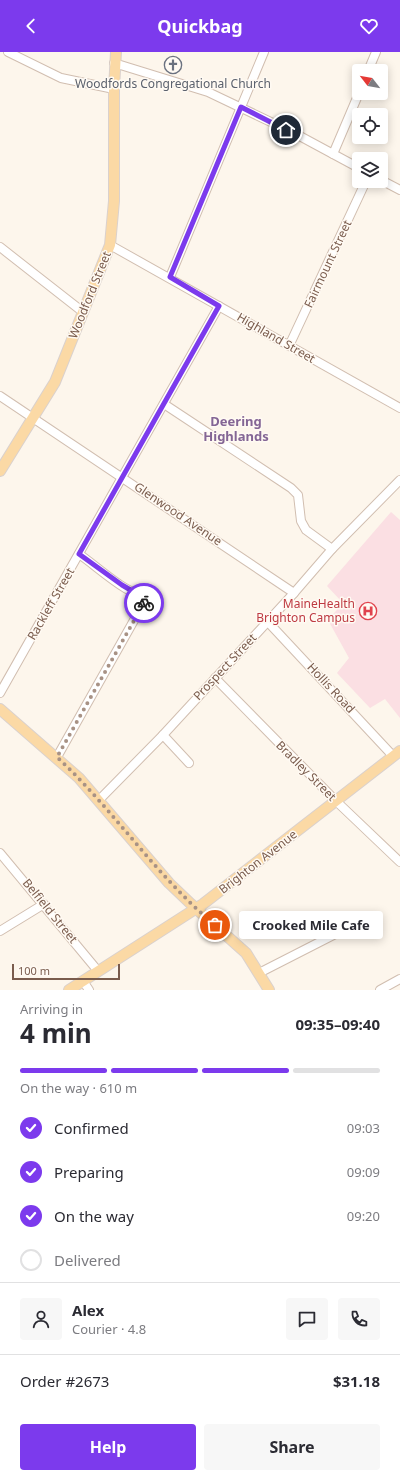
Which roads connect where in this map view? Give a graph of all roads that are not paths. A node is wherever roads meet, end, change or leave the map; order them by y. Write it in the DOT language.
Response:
graph roads {
  1 [pos="8,52"];
  2 [pos="116,52"];
  3 [pos="264,52"];
  4 [pos="376,52"];
  5 [pos="114,63"];
  6 [pos="371,64"];
  7 [pos="114,89"];
  8 [pos="356,100"];
  9 [pos="241,107"];
  10 [pos="333,154"];
  11 [pos="352,164"];
  12 [pos="388,183"];
  13 [pos="363,188"];
  14 [pos="399,188"];
  15 [pos="110,245"];
  16 [pos="0,247"];
  17 [pos="170,277"];
  18 [pos="219,306"];
  19 [pos="84,312"];
  20 [pos="289,346"];
  21 [pos="0,396"];
  22 [pos="164,404"];
  23 [pos="400,408"];
  24 [pos="33,418"];
  25 [pos="0,471"];
  26 [pos="123,477"];
  27 [pos="400,480"];
  28 [pos="332,549"];
  29 [pos="79,554"];
  30 [pos="294,593"];
  31 [pos="146,599"];
  32 [pos="157,600"];
  33 [pos="268,621"];
  34 [pos="215,678"];
  35 [pos="0,693"];
  36 [pos="0,709"];
  37 [pos="163,735"];
  38 [pos="397,754"];
  39 [pos="57,757"];
  40 [pos="189,763"];
  41 [pos="99,800"];
  42 [pos="336,801"];
  43 [pos="0,853"];
  44 [pos="400,862"];
  45 [pos="44,904"];
  46 [pos="196,909"];
  47 [pos="355,924"];
  48 [pos="0,931"];
  49 [pos="98,971"];
  50 [pos="260,974"];
  51 [pos="400,979"];
  52 [pos="83,981"];
  53 [pos="69,990"];
  54 [pos="89,990"];
  55 [pos="269,990"];
  56 [pos="380,990"];
  1 -- 7 [label="street"];
  2 -- 5 [label="main road, Woodford Street"];
  3 -- 9 [label="street"];
  4 -- 6 [label="street"];
  5 -- 7 [label="main road, Woodford Street"];
  5 -- 9 [label="street"];
  7 -- 15 [label="main road, Woodford Street"];
  8 -- 10 [label="street"];
  9 -- 10 [label="street"];
  9 -- 17 [label="street"];
  10 -- 11 [label="street"];
  12 -- 14 [label="street"];
  13 -- 20 [label="street, Fairmount Street"];
  15 -- 17 [label="street, Highland Street"];
  15 -- 19 [label="main road, Woodford Street"];
  16 -- 19 [label="street"];
  17 -- 18 [label="street, Highland Street"];
  18 -- 20 [label="street, Highland Street"];
  18 -- 22 [label="street, Rackleff Street"];
  19 -- 24 [label="main road, Woodford Street"];
  20 -- 23 [label="street, Highland Street"];
  21 -- 24 [label="street, Glenwood Avenue"];
  22 -- 26 [label="street, Rackleff Street"];
  22 -- 28 [label="street"];
  24 -- 25 [label="main road, Woodford Street"];
  24 -- 26 [label="street, Glenwood Avenue"];
  26 -- 29 [label="street, Rackleff Street"];
  26 -- 30 [label="street, Glenwood Avenue"];
  27 -- 28 [label="street, Prospect Street"];
  28 -- 30 [label="street, Prospect Street"];
  29 -- 31 [label="street"];
  29 -- 35 [label="street, Rackleff Street"];
  30 -- 33 [label="street, Prospect Street"];
  31 -- 32 [label="street"];
  31 -- 39 [label="street"];
  33 -- 34 [label="street, Prospect Street"];
  33 -- 38 [label="street, Hollis Road"];
  34 -- 37 [label="street, Prospect Street"];
  34 -- 42 [label="street, Bradley Street"];
  36 -- 39 [label="main road"];
  37 -- 40 [label="street"];
  37 -- 41 [label="street, Prospect Street"];
  38 -- 42 [label="main road, Brighton Avenue"];
  39 -- 41 [label="main road"];
  41 -- 46 [label="main road"];
  42 -- 44 [label="street, Bradley Street"];
  42 -- 46 [label="main road, Brighton Avenue"];
  43 -- 45 [label="street, Belfield Street"];
  45 -- 48 [label="street"];
  45 -- 49 [label="street, Belfield Street"];
  46 -- 49 [label="main road, Brighton Avenue"];
  46 -- 50 [label="main road"];
  47 -- 50 [label="street"];
  49 -- 52 [label="main road, Brighton Avenue"];
  50 -- 55 [label="main road"];
  51 -- 56 [label="street"];
  52 -- 53 [label="main road, Brighton Avenue"];
  52 -- 54 [label="street"];
}
